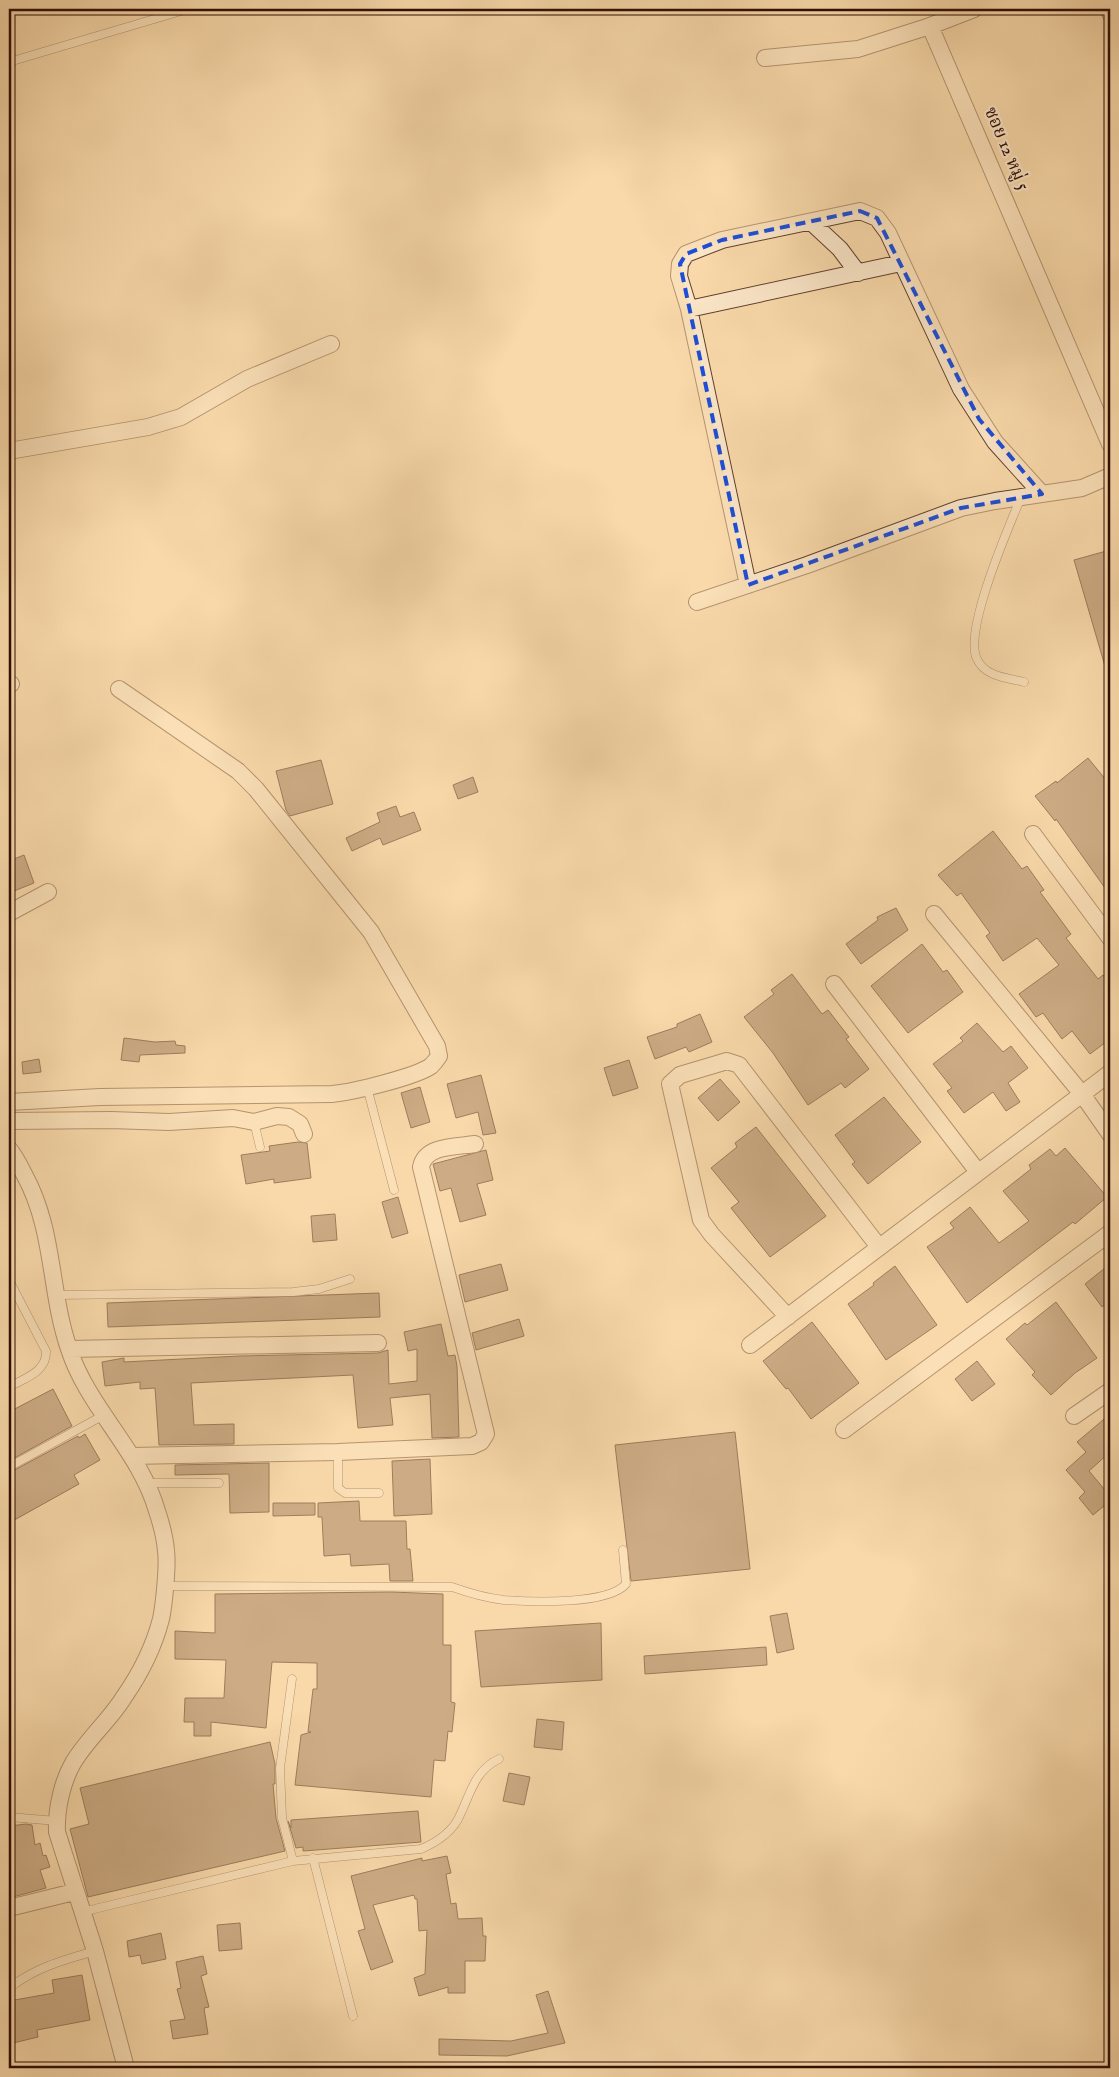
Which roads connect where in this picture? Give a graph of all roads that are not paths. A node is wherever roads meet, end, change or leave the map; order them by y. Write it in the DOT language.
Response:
graph roads {
  1 [pos="188,9"];
  2 [pos="974,9"];
  3 [pos="1109,9"];
  4 [pos="1110,13"];
  5 [pos="930,26"];
  6 [pos="765,58"];
  7 [pos="9,62"];
  8 [pos="811,222"];
  9 [pos="901,263"];
  10 [pos="858,273"];
  11 [pos="689,309"];
  12 [pos="331,344"];
  13 [pos="1110,444"];
  14 [pos="9,451"];
  15 [pos="1110,476"];
  16 [pos="1042,494"];
  17 [pos="1021,497"];
  18 [pos="748,585"];
  19 [pos="697,602"];
  20 [pos="1024,682"];
  21 [pos="119,690"];
  22 [pos="1033,834"];
  23 [pos="48,892"];
  24 [pos="9,913"];
  25 [pos="934,914"];
  26 [pos="1110,938"];
  27 [pos="834,984"];
  28 [pos="1110,1073"];
  29 [pos="367,1087"];
  30 [pos="1082,1094"];
  31 [pos="9,1102"];
  32 [pos="9,1121"];
  33 [pos="254,1122"];
  34 [pos="304,1134"];
  35 [pos="1110,1134"];
  36 [pos="475,1144"];
  37 [pos="260,1147"];
  38 [pos="9,1149"];
  39 [pos="978,1172"];
  40 [pos="394,1190"];
  41 [pos="1110,1233"];
  42 [pos="879,1247"];
  43 [pos="350,1278"];
  44 [pos="9,1280"];
  45 [pos="57,1295"];
  46 [pos="788,1317"];
  47 [pos="378,1343"];
  48 [pos="750,1345"];
  49 [pos="69,1349"];
  50 [pos="9,1387"];
  51 [pos="1110,1391"];
  52 [pos="104,1415"];
  53 [pos="1074,1416"];
  54 [pos="844,1430"];
  55 [pos="338,1452"];
  56 [pos="131,1456"];
  57 [pos="9,1467"];
  58 [pos="219,1483"];
  59 [pos="146,1484"];
  60 [pos="379,1493"];
  61 [pos="622,1550"];
  62 [pos="164,1586"];
  63 [pos="292,1679"];
  64 [pos="499,1759"];
  65 [pos="9,1817"];
  66 [pos="57,1821"];
  67 [pos="313,1858"];
  68 [pos="293,1861"];
  69 [pos="74,1892"];
  70 [pos="9,1908"];
  71 [pos="82,1912"];
  72 [pos="95,1951"];
  73 [pos="12,1986"];
  74 [pos="353,2016"];
  75 [pos="126,2068"];
  1 -- 7 [label="lane"];
  2 -- 5 [label="street"];
  3 -- 4 [label="street"];
  5 -- 6 [label="street"];
  5 -- 13 [label="street, ซอย 12 หมู่ 5"];
  8 -- 9 [label="street"];
  8 -- 10 [label="street"];
  8 -- 11 [label="street"];
  9 -- 10 [label="street"];
  9 -- 16 [label="street"];
  10 -- 11 [label="street"];
  11 -- 18 [label="street"];
  12 -- 14 [label="street"];
  15 -- 16 [label="street"];
  16 -- 17 [label="street"];
  17 -- 18 [label="street"];
  17 -- 20 [label="lane"];
  18 -- 19 [label="street"];
  21 -- 29 [label="street"];
  22 -- 26 [label="street"];
  23 -- 24 [label="street"];
  25 -- 30 [label="street"];
  27 -- 39 [label="street"];
  28 -- 30 [label="street"];
  29 -- 31 [label="street"];
  29 -- 40 [label="lane"];
  30 -- 35 [label="street"];
  30 -- 39 [label="street"];
  32 -- 33 [label="street"];
  33 -- 34 [label="street"];
  33 -- 37 [label="lane"];
  36 -- 55 [label="street"];
  38 -- 45 [label="street"];
  39 -- 42 [label="street"];
  41 -- 54 [label="street"];
  42 -- 46 [label="street"];
  42 -- 46 [label="street"];
  43 -- 45 [label="lane"];
  44 -- 50 [label="lane"];
  45 -- 49 [label="street"];
  46 -- 48 [label="street"];
  47 -- 49 [label="street"];
  49 -- 52 [label="street"];
  51 -- 53 [label="street"];
  52 -- 56 [label="street"];
  52 -- 57 [label="lane"];
  55 -- 56 [label="street"];
  55 -- 60 [label="lane"];
  56 -- 59 [label="street"];
  58 -- 59 [label="lane"];
  59 -- 62 [label="street"];
  61 -- 62 [label="lane"];
  62 -- 66 [label="street"];
  63 -- 68 [label="lane"];
  64 -- 67 [label="lane"];
  65 -- 66 [label="lane"];
  66 -- 69 [label="street"];
  67 -- 68 [label="lane"];
  67 -- 74 [label="lane"];
  68 -- 71 [label="lane"];
  69 -- 70 [label="street"];
  69 -- 71 [label="street"];
  71 -- 72 [label="street"];
  72 -- 73 [label="lane"];
  72 -- 75 [label="street"];
}
